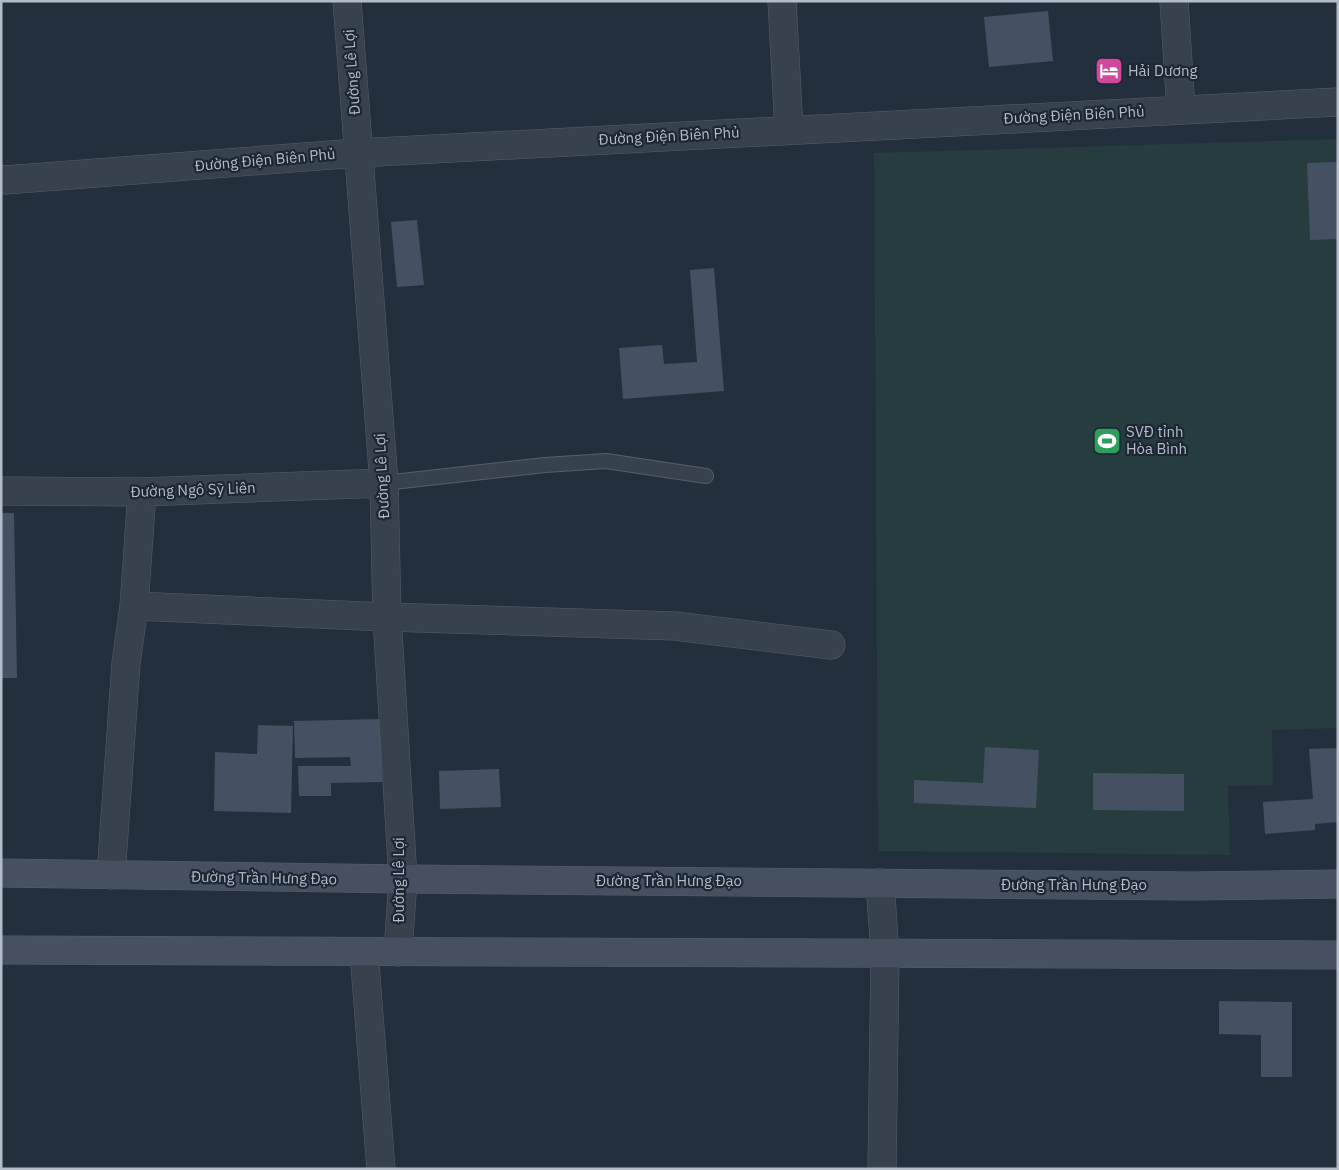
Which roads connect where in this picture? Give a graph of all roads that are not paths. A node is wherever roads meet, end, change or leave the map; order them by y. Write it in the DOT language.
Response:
graph roads {
  1 [pos="346,1"];
  2 [pos="782,1"];
  3 [pos="1174,1"];
  4 [pos="1338,102"];
  5 [pos="1181,110"];
  6 [pos="789,130"];
  7 [pos="357,152"];
  8 [pos="1,179"];
  9 [pos="706,476"];
  10 [pos="384,483"];
  11 [pos="1,491"];
  12 [pos="142,492"];
  13 [pos="134,606"];
  14 [pos="386,617"];
  15 [pos="831,645"];
  16 [pos="1,873"];
  17 [pos="111,875"];
  18 [pos="403,879"];
  19 [pos="880,883"];
  20 [pos="1338,884"];
  21 [pos="1,950"];
  22 [pos="364,952"];
  23 [pos="398,952"];
  24 [pos="885,953"];
  25 [pos="1338,955"];
  26 [pos="381,1169"];
  27 [pos="882,1169"];
  1 -- 7 [label="street, Đường Lê Lợi"];
  2 -- 6 [label="street"];
  3 -- 5 [label="street"];
  4 -- 5 [label="street, Đường Điện Biên Phủ"];
  5 -- 6 [label="street, Đường Điện Biên Phủ"];
  6 -- 7 [label="street, Đường Điện Biên Phủ"];
  7 -- 8 [label="street, Đường Điện Biên Phủ"];
  7 -- 10 [label="street, Đường Lê Lợi"];
  9 -- 10 [label="lane"];
  10 -- 12 [label="street, Đường Ngô Sỹ Liên"];
  10 -- 14 [label="street, Đường Lê Lợi"];
  11 -- 12 [label="street, Đường Ngô Sỹ Liên"];
  12 -- 13 [label="street"];
  13 -- 14 [label="street"];
  13 -- 17 [label="street"];
  14 -- 15 [label="street"];
  14 -- 18 [label="street, Đường Lê Lợi"];
  16 -- 17 [label="main road, Đường Trần Hưng Đạo"];
  17 -- 18 [label="main road, Đường Trần Hưng Đạo"];
  18 -- 19 [label="main road, Đường Trần Hưng Đạo"];
  18 -- 23 [label="street, Đường Lê Lợi"];
  19 -- 20 [label="main road, Đường Trần Hưng Đạo"];
  19 -- 24 [label="street"];
  21 -- 22 [label="main road"];
  22 -- 23 [label="main road"];
  22 -- 26 [label="street"];
  23 -- 24 [label="main road"];
  24 -- 25 [label="main road"];
  24 -- 27 [label="street"];
}
